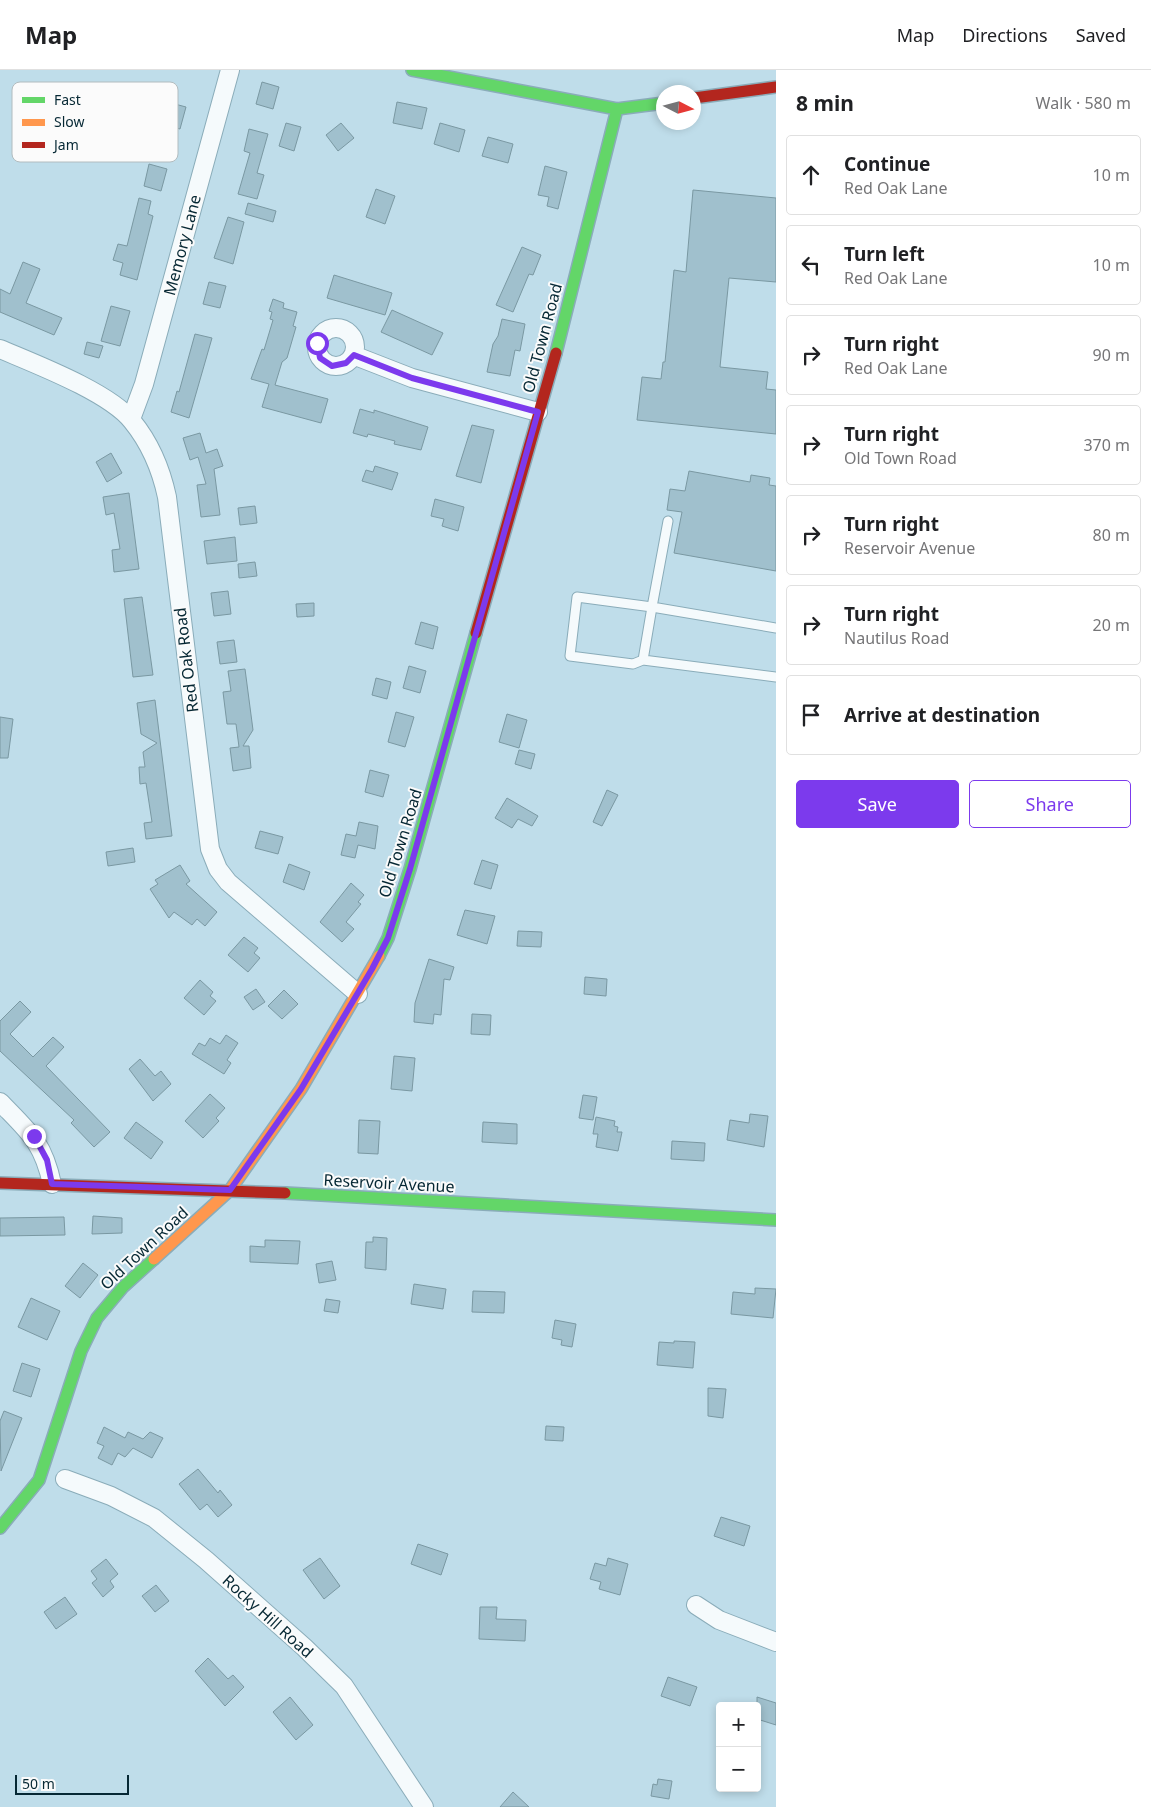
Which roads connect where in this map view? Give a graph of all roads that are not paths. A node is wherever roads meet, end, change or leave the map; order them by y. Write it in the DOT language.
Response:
graph roads {
  1 [pos="230,70"];
  2 [pos="412,70"];
  3 [pos="776,87"];
  4 [pos="701,97"];
  5 [pos="656,103"];
  6 [pos="618,109"];
  7 [pos="0,349"];
  8 [pos="354,355"];
  9 [pos="538,412"];
  10 [pos="131,419"];
  11 [pos="668,521"];
  12 [pos="652,607"];
  13 [pos="776,628"];
  14 [pos="643,660"];
  15 [pos="776,677"];
  16 [pos="358,994"];
  17 [pos="0,1102"];
  18 [pos="0,1183"];
  19 [pos="52,1184"];
  20 [pos="230,1190"];
  21 [pos="776,1220"];
  22 [pos="65,1479"];
  23 [pos="0,1528"];
  24 [pos="696,1605"];
  25 [pos="776,1642"];
  26 [pos="424,1807"];
  1 -- 10 [label="street, Memory Lane"];
  2 -- 6 [label="main road"];
  3 -- 4 [label="main road"];
  5 -- 6 [label="main road"];
  6 -- 9 [label="main road, Old Town Road"];
  7 -- 10 [label="street, Red Oak Road"];
  8 -- 9 [label="street"];
  9 -- 16 [label="main road, Old Town Road"];
  10 -- 16 [label="street, Red Oak Road"];
  11 -- 12 [label="lane"];
  12 -- 13 [label="lane"];
  12 -- 14 [label="lane"];
  12 -- 14 [label="lane"];
  14 -- 15 [label="lane"];
  16 -- 20 [label="main road, Old Town Road"];
  17 -- 19 [label="street"];
  18 -- 19 [label="main road, Reservoir Avenue"];
  19 -- 20 [label="main road, Reservoir Avenue"];
  20 -- 21 [label="main road, Reservoir Avenue"];
  20 -- 23 [label="main road, Old Town Road"];
  22 -- 26 [label="street, Rocky Hill Road"];
  24 -- 25 [label="street"];
}
